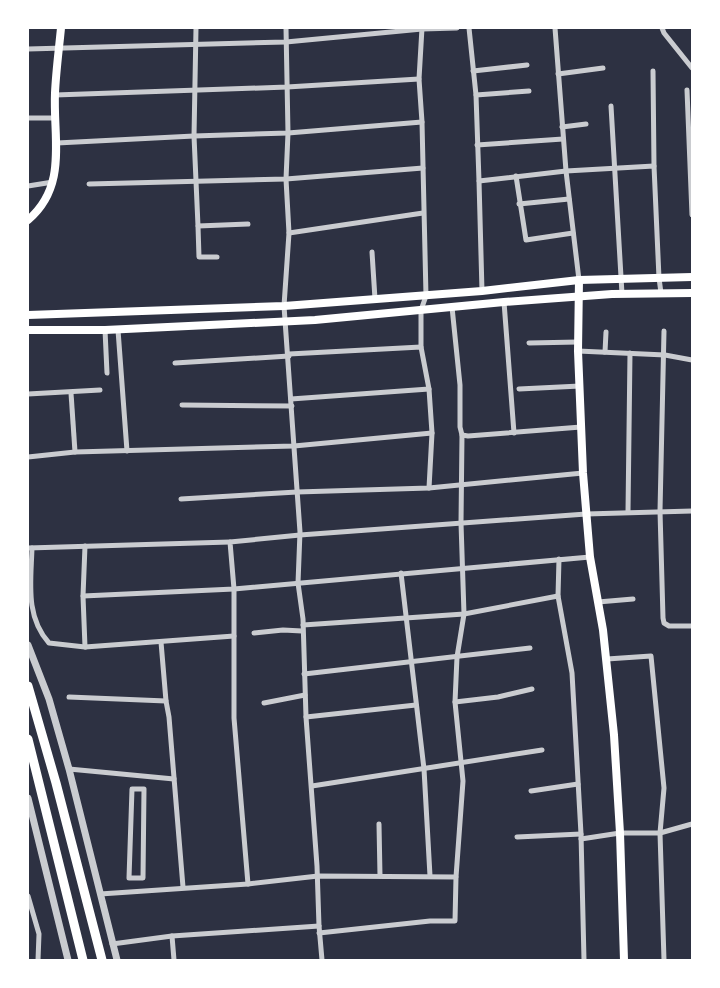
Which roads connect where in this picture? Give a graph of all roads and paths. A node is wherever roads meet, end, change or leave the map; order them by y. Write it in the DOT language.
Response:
graph roads {
  1 [pos="61,28"];
  2 [pos="196,28"];
  3 [pos="286,28"];
  4 [pos="422,28"];
  5 [pos="457,28"];
  6 [pos="469,28"];
  7 [pos="555,28"];
  8 [pos="662,28"];
  9 [pos="286,42"];
  10 [pos="196,44"];
  11 [pos="59,47"];
  12 [pos="28,49"];
  13 [pos="527,65"];
  14 [pos="603,68"];
  15 [pos="692,68"];
  16 [pos="473,71"];
  17 [pos="653,71"];
  18 [pos="558,74"];
  19 [pos="419,79"];
  20 [pos="287,87"];
  21 [pos="194,90"];
  22 [pos="687,90"];
  23 [pos="529,91"];
  24 [pos="55,95"];
  25 [pos="476,95"];
  26 [pos="611,106"];
  27 [pos="28,118"];
  28 [pos="56,118"];
  29 [pos="422,122"];
  30 [pos="586,124"];
  31 [pos="562,128"];
  32 [pos="288,133"];
  33 [pos="194,136"];
  34 [pos="563,139"];
  35 [pos="57,143"];
  36 [pos="477,145"];
  37 [pos="654,166"];
  38 [pos="423,168"];
  39 [pos="614,169"];
  40 [pos="566,171"];
  41 [pos="516,176"];
  42 [pos="286,179"];
  43 [pos="479,181"];
  44 [pos="53,182"];
  45 [pos="195,182"];
  46 [pos="89,184"];
  47 [pos="28,186"];
  48 [pos="569,199"];
  49 [pos="519,204"];
  50 [pos="423,213"];
  51 [pos="692,215"];
  52 [pos="28,220"];
  53 [pos="248,224"];
  54 [pos="198,226"];
  55 [pos="289,233"];
  56 [pos="573,233"];
  57 [pos="372,252"];
  58 [pos="217,257"];
  59 [pos="692,277"];
  60 [pos="621,278"];
  61 [pos="658,278"];
  62 [pos="579,280"];
  63 [pos="482,291"];
  64 [pos="661,293"];
  65 [pos="692,293"];
  66 [pos="622,294"];
  67 [pos="426,296"];
  68 [pos="578,296"];
  69 [pos="375,299"];
  70 [pos="504,302"];
  71 [pos="284,306"];
  72 [pos="452,308"];
  73 [pos="421,310"];
  74 [pos="28,315"];
  75 [pos="286,322"];
  76 [pos="28,330"];
  77 [pos="105,330"];
  78 [pos="118,330"];
  79 [pos="664,331"];
  80 [pos="606,332"];
  81 [pos="578,342"];
  82 [pos="529,343"];
  83 [pos="420,347"];
  84 [pos="578,351"];
  85 [pos="605,352"];
  86 [pos="630,353"];
  87 [pos="289,355"];
  88 [pos="665,355"];
  89 [pos="692,360"];
  90 [pos="174,363"];
  91 [pos="107,373"];
  92 [pos="580,386"];
  93 [pos="429,389"];
  94 [pos="519,389"];
  95 [pos="100,390"];
  96 [pos="71,393"];
  97 [pos="28,394"];
  98 [pos="291,399"];
  99 [pos="182,405"];
  100 [pos="292,406"];
  101 [pos="581,427"];
  102 [pos="432,433"];
  103 [pos="514,433"];
  104 [pos="462,435"];
  105 [pos="294,446"];
  106 [pos="127,451"];
  107 [pos="75,452"];
  108 [pos="28,457"];
  109 [pos="583,473"];
  110 [pos="462,486"];
  111 [pos="429,488"];
  112 [pos="297,492"];
  113 [pos="181,500"];
  114 [pos="660,511"];
  115 [pos="692,511"];
  116 [pos="628,512"];
  117 [pos="586,514"];
  118 [pos="461,523"];
  119 [pos="300,535"];
  120 [pos="230,542"];
  121 [pos="85,546"];
  122 [pos="30,548"];
  123 [pos="590,557"];
  124 [pos="559,559"];
  125 [pos="462,568"];
  126 [pos="401,573"];
  127 [pos="298,584"];
  128 [pos="234,589"];
  129 [pos="83,596"];
  130 [pos="558,596"];
  131 [pos="633,599"];
  132 [pos="598,602"];
  133 [pos="464,614"];
  134 [pos="405,618"];
  135 [pos="692,626"];
  136 [pos="302,628"];
  137 [pos="254,633"];
  138 [pos="234,636"];
  139 [pos="161,642"];
  140 [pos="28,645"];
  141 [pos="85,647"];
  142 [pos="530,648"];
  143 [pos="458,657"];
  144 [pos="607,659"];
  145 [pos="410,661"];
  146 [pos="304,674"];
  147 [pos="28,686"];
  148 [pos="532,689"];
  149 [pos="305,695"];
  150 [pos="69,697"];
  151 [pos="166,701"];
  152 [pos="455,702"];
  153 [pos="264,703"];
  154 [pos="416,705"];
  155 [pos="306,717"];
  156 [pos="28,739"];
  157 [pos="542,750"];
  158 [pos="461,762"];
  159 [pos="69,769"];
  160 [pos="424,770"];
  161 [pos="140,776"];
  162 [pos="174,779"];
  163 [pos="578,784"];
  164 [pos="312,786"];
  165 [pos="138,789"];
  166 [pos="531,791"];
  167 [pos="28,798"];
  168 [pos="379,824"];
  169 [pos="692,824"];
  170 [pos="660,833"];
  171 [pos="620,834"];
  172 [pos="517,837"];
  173 [pos="581,837"];
  174 [pos="318,876"];
  175 [pos="380,876"];
  176 [pos="430,876"];
  177 [pos="456,877"];
  178 [pos="248,884"];
  179 [pos="183,887"];
  180 [pos="100,894"];
  181 [pos="28,896"];
  182 [pos="319,926"];
  183 [pos="319,933"];
  184 [pos="172,936"];
  185 [pos="112,944"];
  186 [pos="38,960"];
  187 [pos="68,960"];
  188 [pos="83,960"];
  189 [pos="102,960"];
  190 [pos="116,960"];
  191 [pos="174,960"];
  192 [pos="322,960"];
  193 [pos="584,960"];
  194 [pos="624,960"];
  195 [pos="664,960"];
  1 -- 11 [label="main road"];
  2 -- 10 [label="street"];
  3 -- 9 [label="street"];
  4 -- 5 [label="street"];
  4 -- 9 [label="street"];
  4 -- 19 [label="street"];
  6 -- 16 [label="street"];
  7 -- 18 [label="street"];
  8 -- 15 [label="street"];
  9 -- 10 [label="street"];
  9 -- 20 [label="street"];
  10 -- 11 [label="street"];
  10 -- 21 [label="street"];
  11 -- 12 [label="street"];
  11 -- 24 [label="main road"];
  13 -- 16 [label="street"];
  14 -- 18 [label="street"];
  16 -- 25 [label="street"];
  17 -- 37 [label="street"];
  18 -- 31 [label="street"];
  19 -- 20 [label="street"];
  19 -- 29 [label="street"];
  20 -- 21 [label="street"];
  20 -- 32 [label="street"];
  21 -- 24 [label="street"];
  21 -- 33 [label="street"];
  22 -- 51 [label="street"];
  23 -- 25 [label="street"];
  24 -- 28 [label="main road"];
  25 -- 36 [label="street"];
  26 -- 39 [label="street"];
  27 -- 28 [label="street"];
  28 -- 35 [label="main road"];
  29 -- 32 [label="street"];
  29 -- 38 [label="street"];
  30 -- 31 [label="street"];
  31 -- 34 [label="street"];
  32 -- 33 [label="street"];
  32 -- 42 [label="street"];
  33 -- 35 [label="street"];
  33 -- 45 [label="street"];
  34 -- 36 [label="street"];
  34 -- 40 [label="street"];
  35 -- 44 [label="main road"];
  36 -- 43 [label="street"];
  37 -- 39 [label="street"];
  37 -- 61 [label="street"];
  38 -- 42 [label="street"];
  38 -- 50 [label="street"];
  39 -- 40 [label="street"];
  39 -- 60 [label="street"];
  40 -- 41 [label="street"];
  40 -- 48 [label="street"];
  41 -- 43 [label="street"];
  41 -- 49 [label="street"];
  42 -- 45 [label="street"];
  42 -- 55 [label="street"];
  43 -- 63 [label="street"];
  44 -- 47 [label="street"];
  44 -- 52 [label="main road"];
  45 -- 46 [label="street"];
  45 -- 54 [label="street"];
  48 -- 49 [label="street"];
  48 -- 56 [label="street"];
  49 -- 56 [label="street"];
  50 -- 55 [label="street"];
  50 -- 67 [label="street"];
  53 -- 54 [label="street"];
  54 -- 58 [label="street"];
  55 -- 71 [label="street"];
  56 -- 62 [label="street"];
  57 -- 69 [label="street"];
  59 -- 61 [label="main road"];
  60 -- 61 [label="main road"];
  60 -- 62 [label="main road"];
  60 -- 66 [label="street"];
  61 -- 64 [label="street"];
  62 -- 63 [label="main road"];
  62 -- 68 [label="main road"];
  63 -- 67 [label="main road"];
  64 -- 65 [label="main road"];
  64 -- 66 [label="main road"];
  66 -- 68 [label="main road"];
  67 -- 69 [label="main road"];
  67 -- 73 [label="street"];
  68 -- 70 [label="main road"];
  68 -- 81 [label="main road"];
  69 -- 71 [label="main road"];
  70 -- 72 [label="main road"];
  70 -- 103 [label="street"];
  71 -- 74 [label="main road"];
  71 -- 75 [label="street"];
  72 -- 73 [label="main road"];
  72 -- 104 [label="street"];
  73 -- 75 [label="main road"];
  73 -- 83 [label="street"];
  75 -- 78 [label="main road"];
  75 -- 87 [label="street"];
  76 -- 77 [label="main road"];
  77 -- 78 [label="main road"];
  77 -- 91 [label="street"];
  78 -- 106 [label="street"];
  79 -- 88 [label="street"];
  80 -- 85 [label="street"];
  81 -- 82 [label="street"];
  81 -- 84 [label="main road"];
  83 -- 87 [label="street"];
  83 -- 93 [label="street"];
  84 -- 85 [label="street"];
  84 -- 92 [label="main road"];
  85 -- 86 [label="street"];
  86 -- 88 [label="street"];
  86 -- 116 [label="street"];
  87 -- 90 [label="street"];
  87 -- 98 [label="street"];
  88 -- 89 [label="street"];
  88 -- 114 [label="street"];
  92 -- 94 [label="street"];
  92 -- 101 [label="main road"];
  93 -- 98 [label="street"];
  93 -- 102 [label="street"];
  95 -- 96 [label="street"];
  96 -- 97 [label="street"];
  96 -- 107 [label="street"];
  98 -- 100 [label="street"];
  99 -- 100 [label="street"];
  100 -- 105 [label="street"];
  101 -- 103 [label="street"];
  101 -- 109 [label="main road"];
  102 -- 105 [label="street"];
  102 -- 111 [label="street"];
  103 -- 104 [label="street"];
  104 -- 110 [label="street"];
  105 -- 106 [label="street"];
  105 -- 112 [label="street"];
  106 -- 107 [label="street"];
  107 -- 108 [label="street"];
  109 -- 110 [label="street"];
  109 -- 117 [label="main road"];
  110 -- 111 [label="street"];
  110 -- 118 [label="street"];
  111 -- 112 [label="street"];
  112 -- 113 [label="street"];
  112 -- 119 [label="street"];
  114 -- 115 [label="street"];
  114 -- 116 [label="street"];
  114 -- 135 [label="street"];
  116 -- 117 [label="street"];
  117 -- 118 [label="street"];
  117 -- 123 [label="main road"];
  118 -- 119 [label="street"];
  118 -- 125 [label="street"];
  119 -- 120 [label="street"];
  119 -- 127 [label="street"];
  120 -- 121 [label="street"];
  120 -- 128 [label="street"];
  121 -- 122 [label="street"];
  121 -- 129 [label="street"];
  122 -- 141 [label="street"];
  123 -- 124 [label="street"];
  123 -- 132 [label="main road"];
  124 -- 125 [label="street"];
  124 -- 130 [label="street"];
  125 -- 126 [label="street"];
  125 -- 133 [label="street"];
  126 -- 127 [label="street"];
  126 -- 134 [label="street"];
  127 -- 128 [label="street"];
  127 -- 136 [label="street"];
  128 -- 129 [label="street"];
  128 -- 138 [label="street"];
  129 -- 141 [label="street"];
  130 -- 133 [label="street"];
  130 -- 163 [label="street"];
  131 -- 132 [label="street"];
  132 -- 144 [label="main road"];
  133 -- 134 [label="street"];
  133 -- 143 [label="street"];
  134 -- 136 [label="street"];
  134 -- 145 [label="street"];
  136 -- 137 [label="street"];
  136 -- 146 [label="street"];
  138 -- 139 [label="street"];
  138 -- 178 [label="street"];
  139 -- 141 [label="street"];
  139 -- 151 [label="street"];
  140 -- 159 [label="street"];
  142 -- 143 [label="street"];
  143 -- 145 [label="street"];
  143 -- 152 [label="street"];
  144 -- 170 [label="street"];
  144 -- 171 [label="main road"];
  145 -- 146 [label="street"];
  145 -- 154 [label="street"];
  146 -- 149 [label="street"];
  147 -- 189 [label="highway"];
  148 -- 152 [label="street"];
  149 -- 153 [label="street"];
  149 -- 155 [label="street"];
  150 -- 151 [label="street"];
  151 -- 162 [label="street"];
  152 -- 158 [label="street"];
  154 -- 155 [label="street"];
  154 -- 160 [label="street"];
  155 -- 164 [label="street"];
  156 -- 188 [label="highway"];
  157 -- 158 [label="street"];
  158 -- 160 [label="street"];
  158 -- 177 [label="street"];
  159 -- 161 [label="street"];
  159 -- 180 [label="street"];
  160 -- 164 [label="street"];
  160 -- 176 [label="street"];
  161 -- 162 [label="street"];
  161 -- 165 [label="street"];
  162 -- 179 [label="street"];
  163 -- 166 [label="street"];
  163 -- 173 [label="street"];
  164 -- 174 [label="street"];
  165 -- 165 [label="street"];
  167 -- 187 [label="street"];
  168 -- 175 [label="street"];
  169 -- 170 [label="street"];
  170 -- 171 [label="street"];
  170 -- 195 [label="street"];
  171 -- 173 [label="street"];
  171 -- 194 [label="main road"];
  172 -- 173 [label="street"];
  173 -- 193 [label="street"];
  174 -- 175 [label="street"];
  174 -- 178 [label="street"];
  174 -- 182 [label="street"];
  175 -- 176 [label="street"];
  176 -- 177 [label="street"];
  177 -- 183 [label="street"];
  178 -- 179 [label="street"];
  179 -- 180 [label="street"];
  180 -- 185 [label="street"];
  181 -- 186 [label="street"];
  182 -- 183 [label="street"];
  182 -- 184 [label="street"];
  183 -- 192 [label="street"];
  184 -- 185 [label="street"];
  184 -- 191 [label="street"];
  185 -- 190 [label="street"];
}
